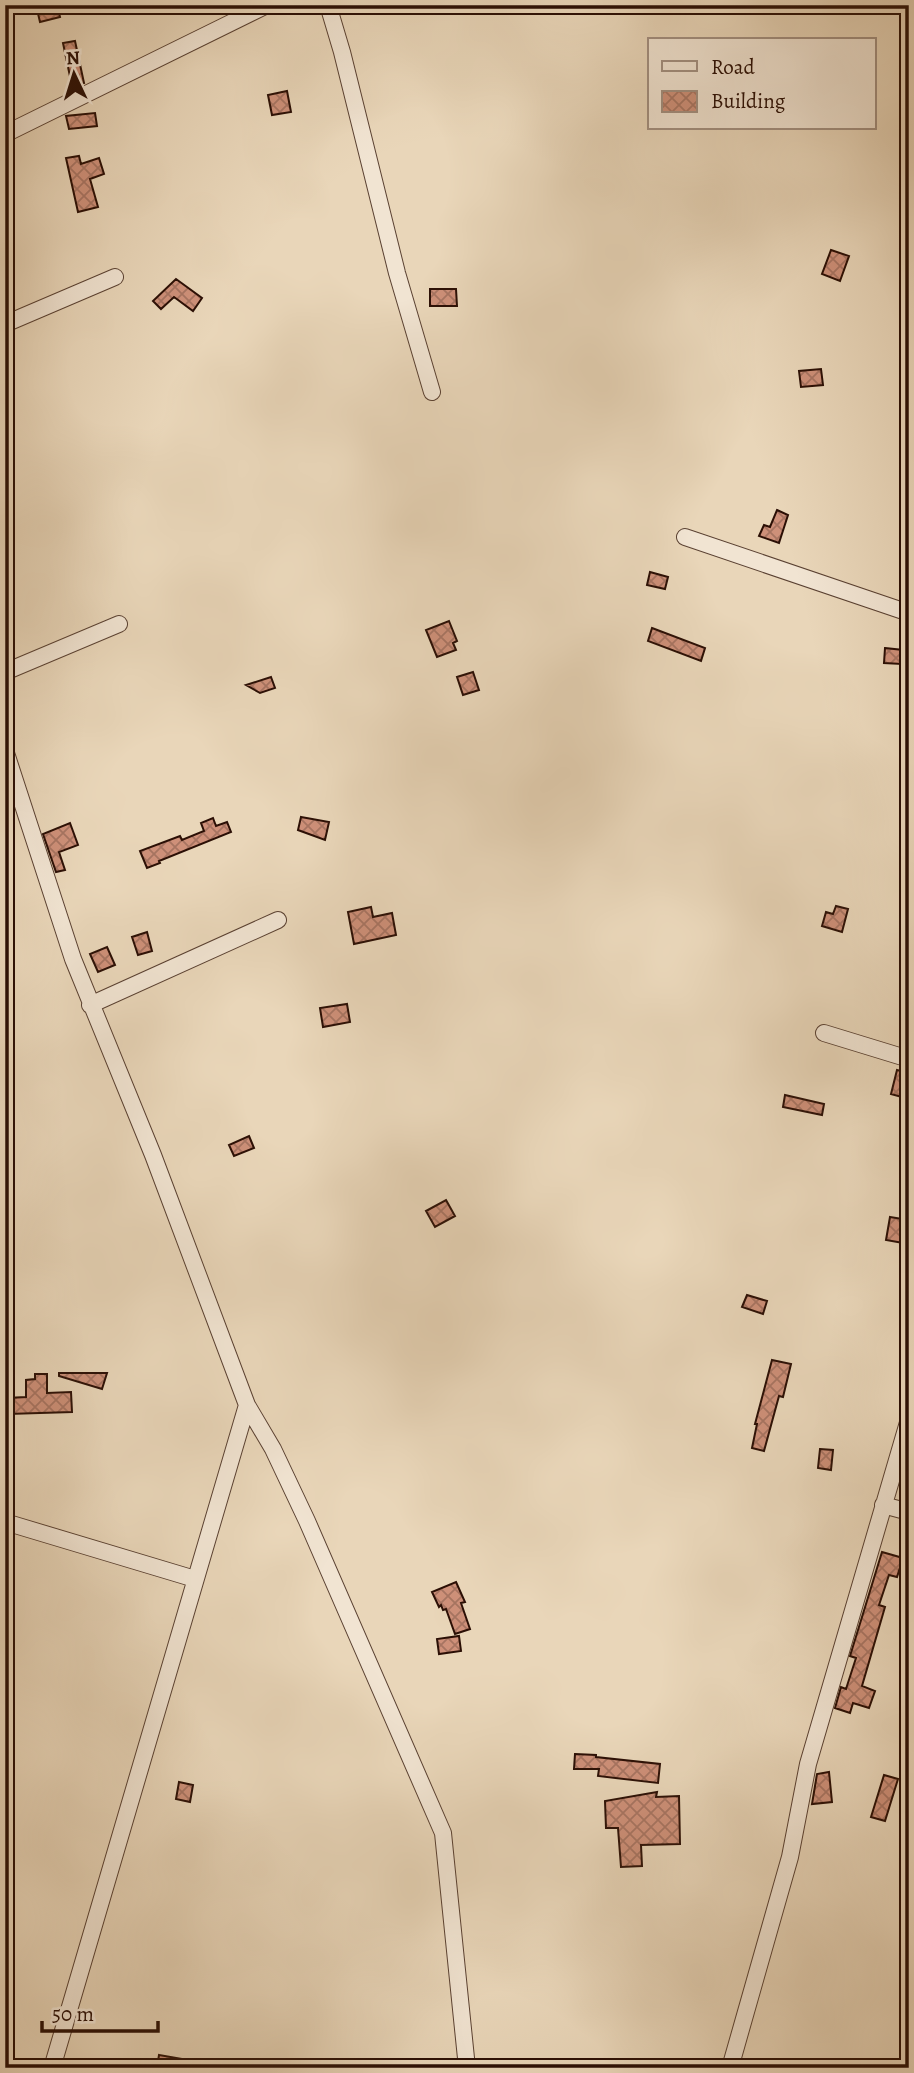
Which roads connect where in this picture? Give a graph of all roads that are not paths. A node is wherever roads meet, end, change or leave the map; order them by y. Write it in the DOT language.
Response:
graph roads {
  1 [pos="267,5"];
  2 [pos="328,5"];
  3 [pos="5,134"];
  4 [pos="115,277"];
  5 [pos="5,324"];
  6 [pos="432,392"];
  7 [pos="685,537"];
  8 [pos="909,613"];
  9 [pos="119,624"];
  10 [pos="5,672"];
  11 [pos="5,750"];
  12 [pos="278,920"];
  13 [pos="90,1005"];
  14 [pos="824,1033"];
  15 [pos="909,1059"];
  16 [pos="247,1405"];
  17 [pos="909,1419"];
  18 [pos="883,1505"];
  19 [pos="909,1513"];
  20 [pos="5,1522"];
  21 [pos="195,1579"];
  22 [pos="52,2068"];
  23 [pos="467,2068"];
  24 [pos="730,2068"];
  1 -- 3 [label="street"];
  2 -- 6 [label="street"];
  4 -- 5 [label="street"];
  7 -- 8 [label="street"];
  9 -- 10 [label="street"];
  11 -- 13 [label="street"];
  12 -- 13 [label="street"];
  13 -- 16 [label="street"];
  14 -- 15 [label="street"];
  16 -- 21 [label="street"];
  16 -- 23 [label="street"];
  17 -- 18 [label="street"];
  18 -- 19 [label="street"];
  18 -- 24 [label="street"];
  20 -- 21 [label="street"];
  21 -- 22 [label="street"];
}
